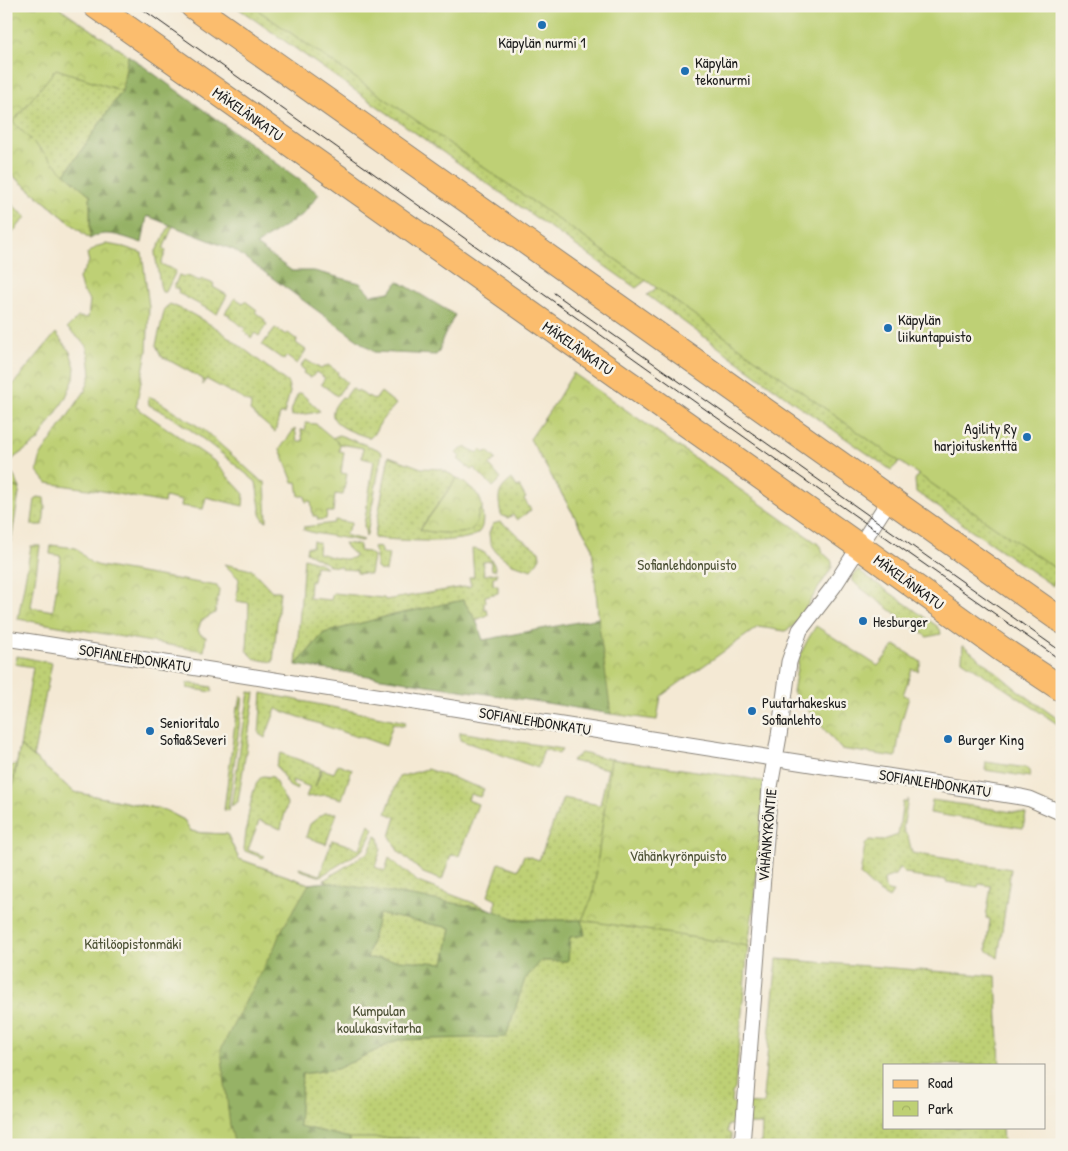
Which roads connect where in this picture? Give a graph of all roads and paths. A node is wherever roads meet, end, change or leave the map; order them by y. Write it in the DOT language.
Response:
graph roads {
  1 [pos="96,6"];
  2 [pos="193,6"];
  3 [pos="890,499"];
  4 [pos="860,547"];
  5 [pos="1062,621"];
  6 [pos="6,638"];
  7 [pos="1062,689"];
  8 [pos="775,758"];
  9 [pos="1062,813"];
  10 [pos="742,1145"];
  1 -- 4 [label="main road, MÄKELÄNKATU"];
  2 -- 3 [label="main road"];
  3 -- 4 [label="street, VÄHÄNKYRÖNTIE"];
  3 -- 5 [label="main road"];
  4 -- 7 [label="main road, MÄKELÄNKATU"];
  4 -- 8 [label="street, VÄHÄNKYRÖNTIE"];
  6 -- 8 [label="street, SOFIANLEHDONKATU"];
  8 -- 9 [label="street, SOFIANLEHDONKATU"];
  8 -- 10 [label="street, VÄHÄNKYRÖNTIE"];
}
